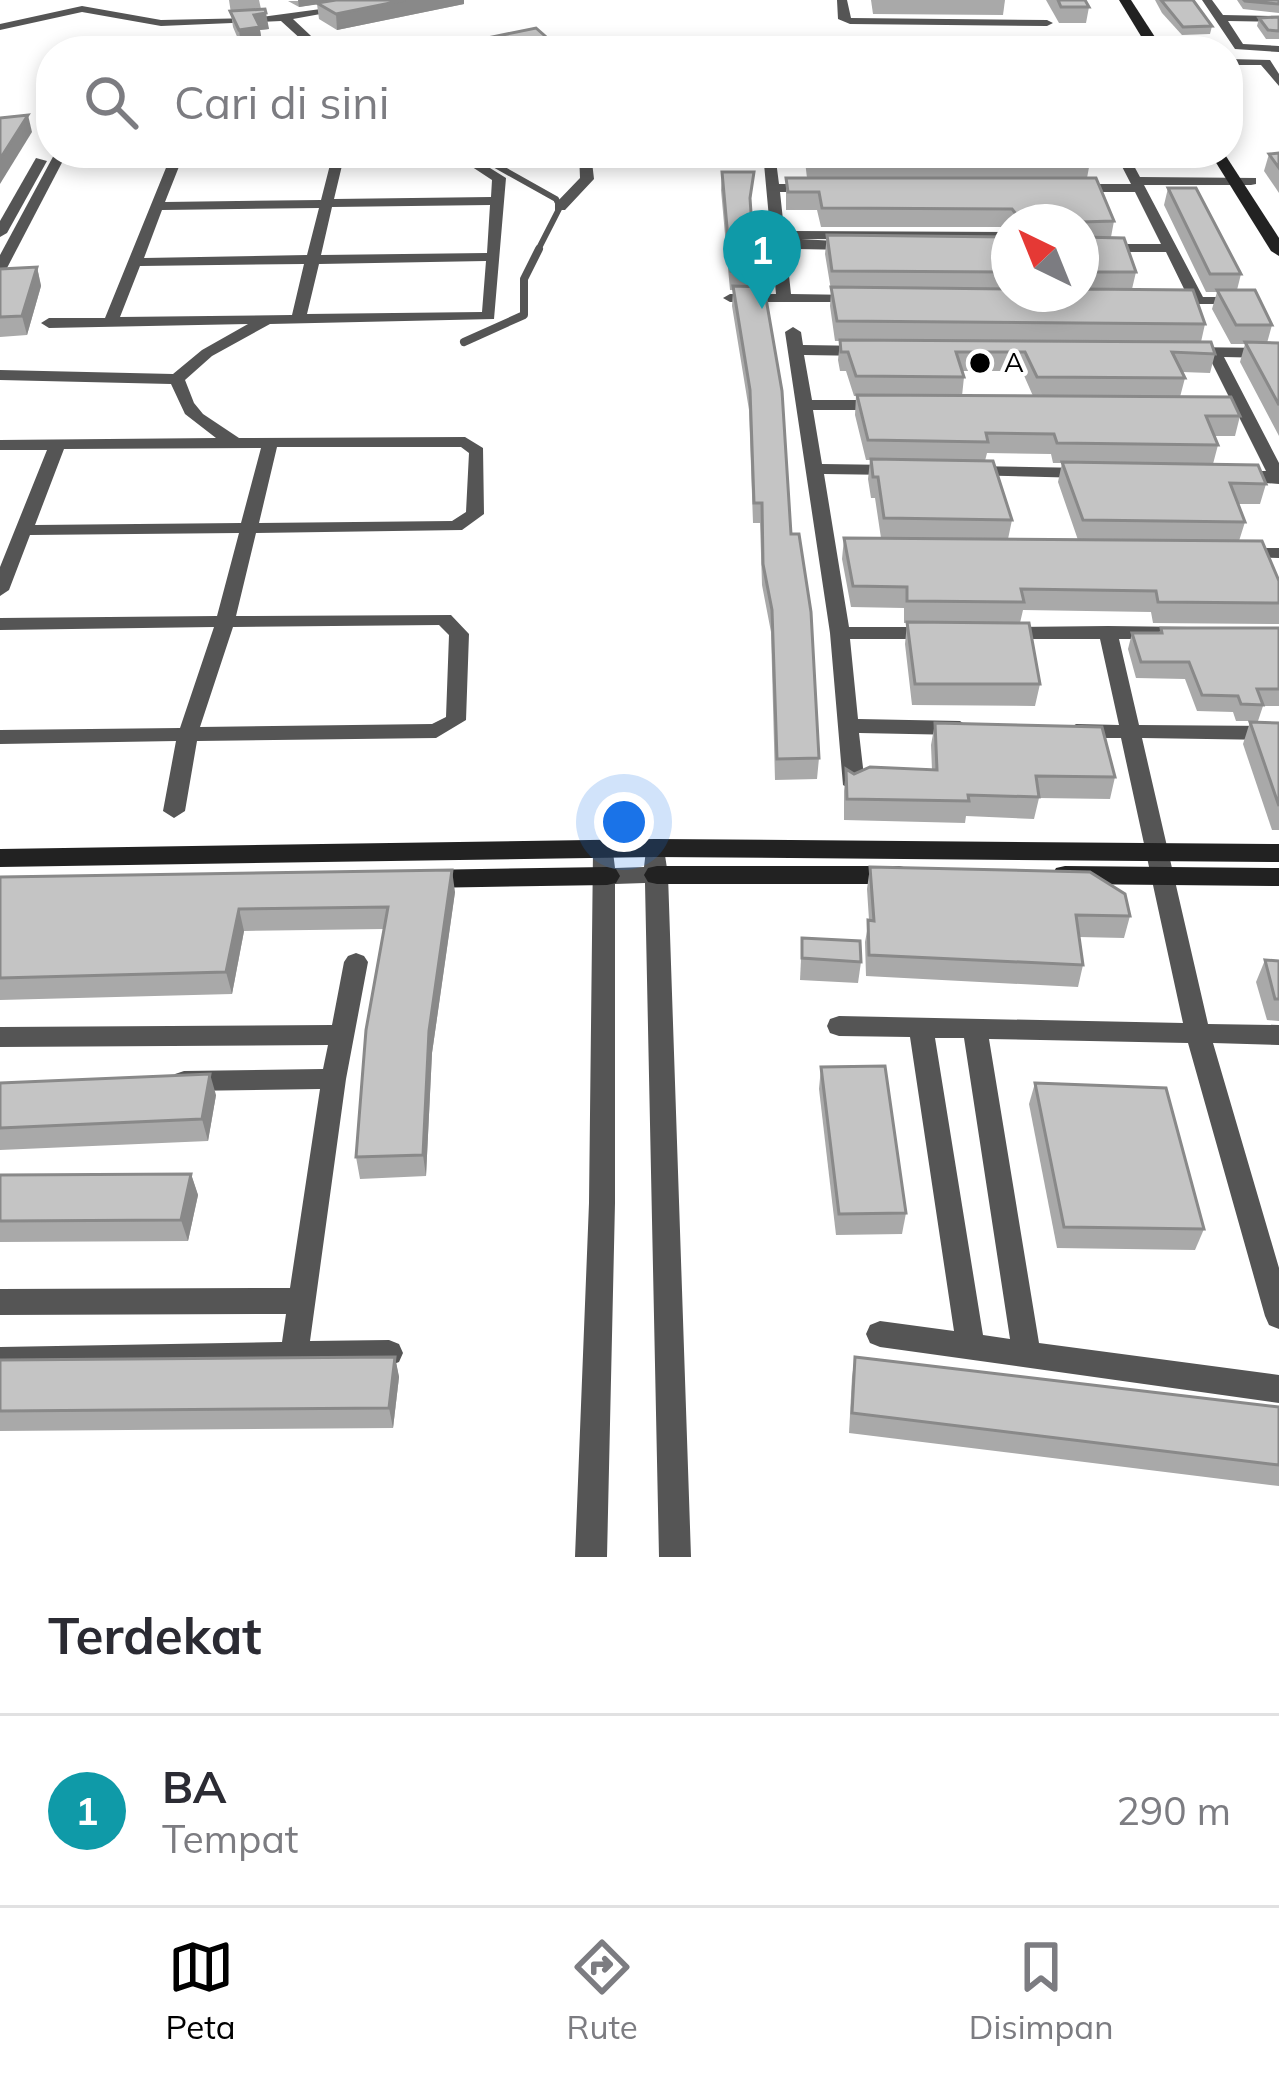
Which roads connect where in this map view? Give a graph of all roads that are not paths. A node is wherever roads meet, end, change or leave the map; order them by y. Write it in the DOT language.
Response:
graph roads {
  1 [pos="842,0"];
  2 [pos="1125,0"];
  3 [pos="1141,0"];
  4 [pos="1207,0"];
  5 [pos="355,8"];
  6 [pos="1220,18"];
  7 [pos="285,19"];
  8 [pos="1279,19"];
  9 [pos="1046,22"];
  10 [pos="0,27"];
  11 [pos="305,36"];
  12 [pos="1148,36"];
  13 [pos="1164,36"];
  14 [pos="1232,36"];
  15 [pos="1243,49"];
  16 [pos="1243,60"];
  17 [pos="1275,61"];
  18 [pos="1279,82"];
  19 [pos="37,168"];
  20 [pos="53,168"];
  21 [pos="173,168"];
  22 [pos="335,168"];
  23 [pos="482,168"];
  24 [pos="501,168"];
  25 [pos="587,168"];
  26 [pos="770,168"];
  27 [pos="1129,168"];
  28 [pos="1231,168"];
  29 [pos="1238,168"];
  30 [pos="1065,175"];
  31 [pos="771,180"];
  32 [pos="816,180"];
  33 [pos="1242,180"];
  34 [pos="1136,181"];
  35 [pos="1048,188"];
  36 [pos="497,201"];
  37 [pos="327,203"];
  38 [pos="158,206"];
  39 [pos="560,207"];
  40 [pos="1279,223"];
  41 [pos="0,233"];
  42 [pos="991,236"];
  43 [pos="1099,237"];
  44 [pos="1168,242"];
  45 [pos="991,247"];
  46 [pos="1099,247"];
  47 [pos="1279,251"];
  48 [pos="493,257"];
  49 [pos="313,260"];
  50 [pos="135,262"];
  51 [pos="0,268"];
  52 [pos="730,298"];
  53 [pos="784,298"];
  54 [pos="876,299"];
  55 [pos="1152,301"];
  56 [pos="1198,301"];
  57 [pos="1249,302"];
  58 [pos="298,319"];
  59 [pos="270,320"];
  60 [pos="111,322"];
  61 [pos="49,323"];
  62 [pos="464,342"];
  63 [pos="889,351"];
  64 [pos="1167,352"];
  65 [pos="1214,352"];
  66 [pos="1277,353"];
  67 [pos="0,375"];
  68 [pos="177,379"];
  69 [pos="804,405"];
  70 [pos="897,405"];
  71 [pos="1220,407"];
  72 [pos="1243,408"];
  73 [pos="234,442"];
  74 [pos="270,444"];
  75 [pos="0,445"];
  76 [pos="57,445"];
  77 [pos="813,469"];
  78 [pos="906,470"];
  79 [pos="953,471"];
  80 [pos="1115,474"];
  81 [pos="1208,475"];
  82 [pos="1278,478"];
  83 [pos="246,527"];
  84 [pos="25,530"];
  85 [pos="826,548"];
  86 [pos="848,548"];
  87 [pos="1211,552"];
  88 [pos="1279,553"];
  89 [pos="0,590"];
  90 [pos="225,623"];
  91 [pos="0,624"];
  92 [pos="1108,632"];
  93 [pos="840,633"];
  94 [pos="952,633"];
  95 [pos="974,633"];
  96 [pos="1215,634"];
  97 [pos="850,726"];
  98 [pos="991,729"];
  99 [pos="1061,731"];
  100 [pos="1131,732"];
  101 [pos="1279,733"];
  102 [pos="0,737"];
  103 [pos="187,737"];
  104 [pos="854,785"];
  105 [pos="174,811"];
  106 [pos="1279,853"];
  107 [pos="0,858"];
  108 [pos="656,862"];
  109 [pos="1160,862"];
  110 [pos="605,863"];
  111 [pos="1279,877"];
  112 [pos="0,885"];
  113 [pos="356,962"];
  114 [pos="838,1026"];
  115 [pos="921,1028"];
  116 [pos="975,1029"];
  117 [pos="343,1035"];
  118 [pos="1198,1035"];
  119 [pos="1279,1036"];
  120 [pos="0,1037"];
  121 [pos="334,1078"];
  122 [pos="167,1082"];
  123 [pos="302,1301"];
  124 [pos="0,1302"];
  125 [pos="1279,1316"];
  126 [pos="880,1334"];
  127 [pos="971,1347"];
  128 [pos="1026,1351"];
  129 [pos="389,1353"];
  130 [pos="294,1354"];
  131 [pos="0,1360"];
  132 [pos="1279,1389"];
  133 [pos="591,1557"];
  134 [pos="675,1557"];
  1 -- 9 [label="street"];
  2 -- 12 [label="street"];
  3 -- 13 [label="street"];
  4 -- 6 [label="street"];
  5 -- 7 [label="street"];
  6 -- 8 [label="street"];
  6 -- 14 [label="street"];
  7 -- 10 [label="street"];
  7 -- 11 [label="street"];
  15 -- 17 [label="street"];
  16 -- 17 [label="street"];
  17 -- 18 [label="street"];
  19 -- 41 [label="street"];
  20 -- 51 [label="street"];
  21 -- 38 [label="street"];
  22 -- 37 [label="street"];
  23 -- 36 [label="street"];
  24 -- 39 [label="lane"];
  25 -- 39 [label="street"];
  26 -- 31 [label="street"];
  27 -- 34 [label="street"];
  28 -- 33 [label="street"];
  29 -- 33 [label="street"];
  30 -- 34 [label="street"];
  31 -- 32 [label="street"];
  31 -- 53 [label="street"];
  33 -- 34 [label="street"];
  33 -- 40 [label="street"];
  33 -- 47 [label="street"];
  34 -- 35 [label="street"];
  34 -- 44 [label="street"];
  36 -- 37 [label="street"];
  36 -- 48 [label="street"];
  37 -- 38 [label="street"];
  37 -- 49 [label="street"];
  38 -- 50 [label="street"];
  39 -- 62 [label="lane"];
  42 -- 45 [label="street"];
  43 -- 44 [label="street"];
  44 -- 46 [label="street"];
  44 -- 56 [label="street"];
  48 -- 49 [label="street"];
  48 -- 58 [label="street"];
  49 -- 50 [label="street"];
  49 -- 58 [label="street"];
  50 -- 60 [label="street"];
  52 -- 53 [label="street"];
  53 -- 54 [label="street"];
  55 -- 56 [label="street"];
  56 -- 57 [label="street"];
  58 -- 59 [label="street"];
  59 -- 60 [label="street"];
  59 -- 68 [label="street"];
  60 -- 61 [label="street"];
  63 -- 69 [label="street"];
  64 -- 65 [label="street"];
  65 -- 66 [label="street"];
  65 -- 72 [label="street"];
  67 -- 68 [label="street"];
  68 -- 73 [label="street"];
  69 -- 70 [label="street"];
  69 -- 77 [label="street"];
  71 -- 72 [label="street"];
  72 -- 82 [label="street"];
  73 -- 74 [label="street"];
  73 -- 76 [label="street"];
  74 -- 83 [label="street"];
  74 -- 83 [label="street"];
  75 -- 76 [label="street"];
  76 -- 84 [label="street"];
  77 -- 78 [label="street"];
  77 -- 85 [label="street"];
  79 -- 80 [label="street"];
  81 -- 82 [label="street"];
  83 -- 84 [label="street"];
  83 -- 90 [label="street"];
  84 -- 89 [label="street"];
  85 -- 86 [label="street"];
  85 -- 93 [label="street"];
  87 -- 88 [label="street"];
  90 -- 91 [label="street"];
  90 -- 103 [label="street"];
  90 -- 103 [label="street"];
  92 -- 95 [label="street"];
  92 -- 96 [label="street"];
  92 -- 100 [label="street"];
  93 -- 94 [label="street"];
  93 -- 97 [label="street"];
  97 -- 98 [label="street"];
  97 -- 104 [label="street"];
  99 -- 100 [label="street"];
  100 -- 101 [label="street"];
  100 -- 109 [label="street"];
  102 -- 103 [label="street"];
  103 -- 105 [label="street"];
  106 -- 109 [label="street"];
  107 -- 110 [label="street"];
  108 -- 109 [label="street"];
  108 -- 110 [label="street"];
  108 -- 134 [label="street"];
  109 -- 111 [label="street"];
  109 -- 118 [label="street"];
  110 -- 112 [label="street"];
  110 -- 133 [label="street"];
  113 -- 117 [label="street"];
  114 -- 115 [label="street"];
  115 -- 116 [label="street"];
  115 -- 127 [label="street"];
  116 -- 118 [label="street"];
  116 -- 128 [label="street"];
  117 -- 120 [label="street"];
  117 -- 121 [label="street"];
  118 -- 119 [label="street"];
  118 -- 125 [label="street"];
  121 -- 122 [label="street"];
  121 -- 123 [label="street"];
  123 -- 124 [label="street"];
  123 -- 130 [label="street"];
  126 -- 127 [label="street"];
  127 -- 128 [label="street"];
  128 -- 132 [label="street"];
  129 -- 130 [label="street"];
  130 -- 131 [label="street"];
}
